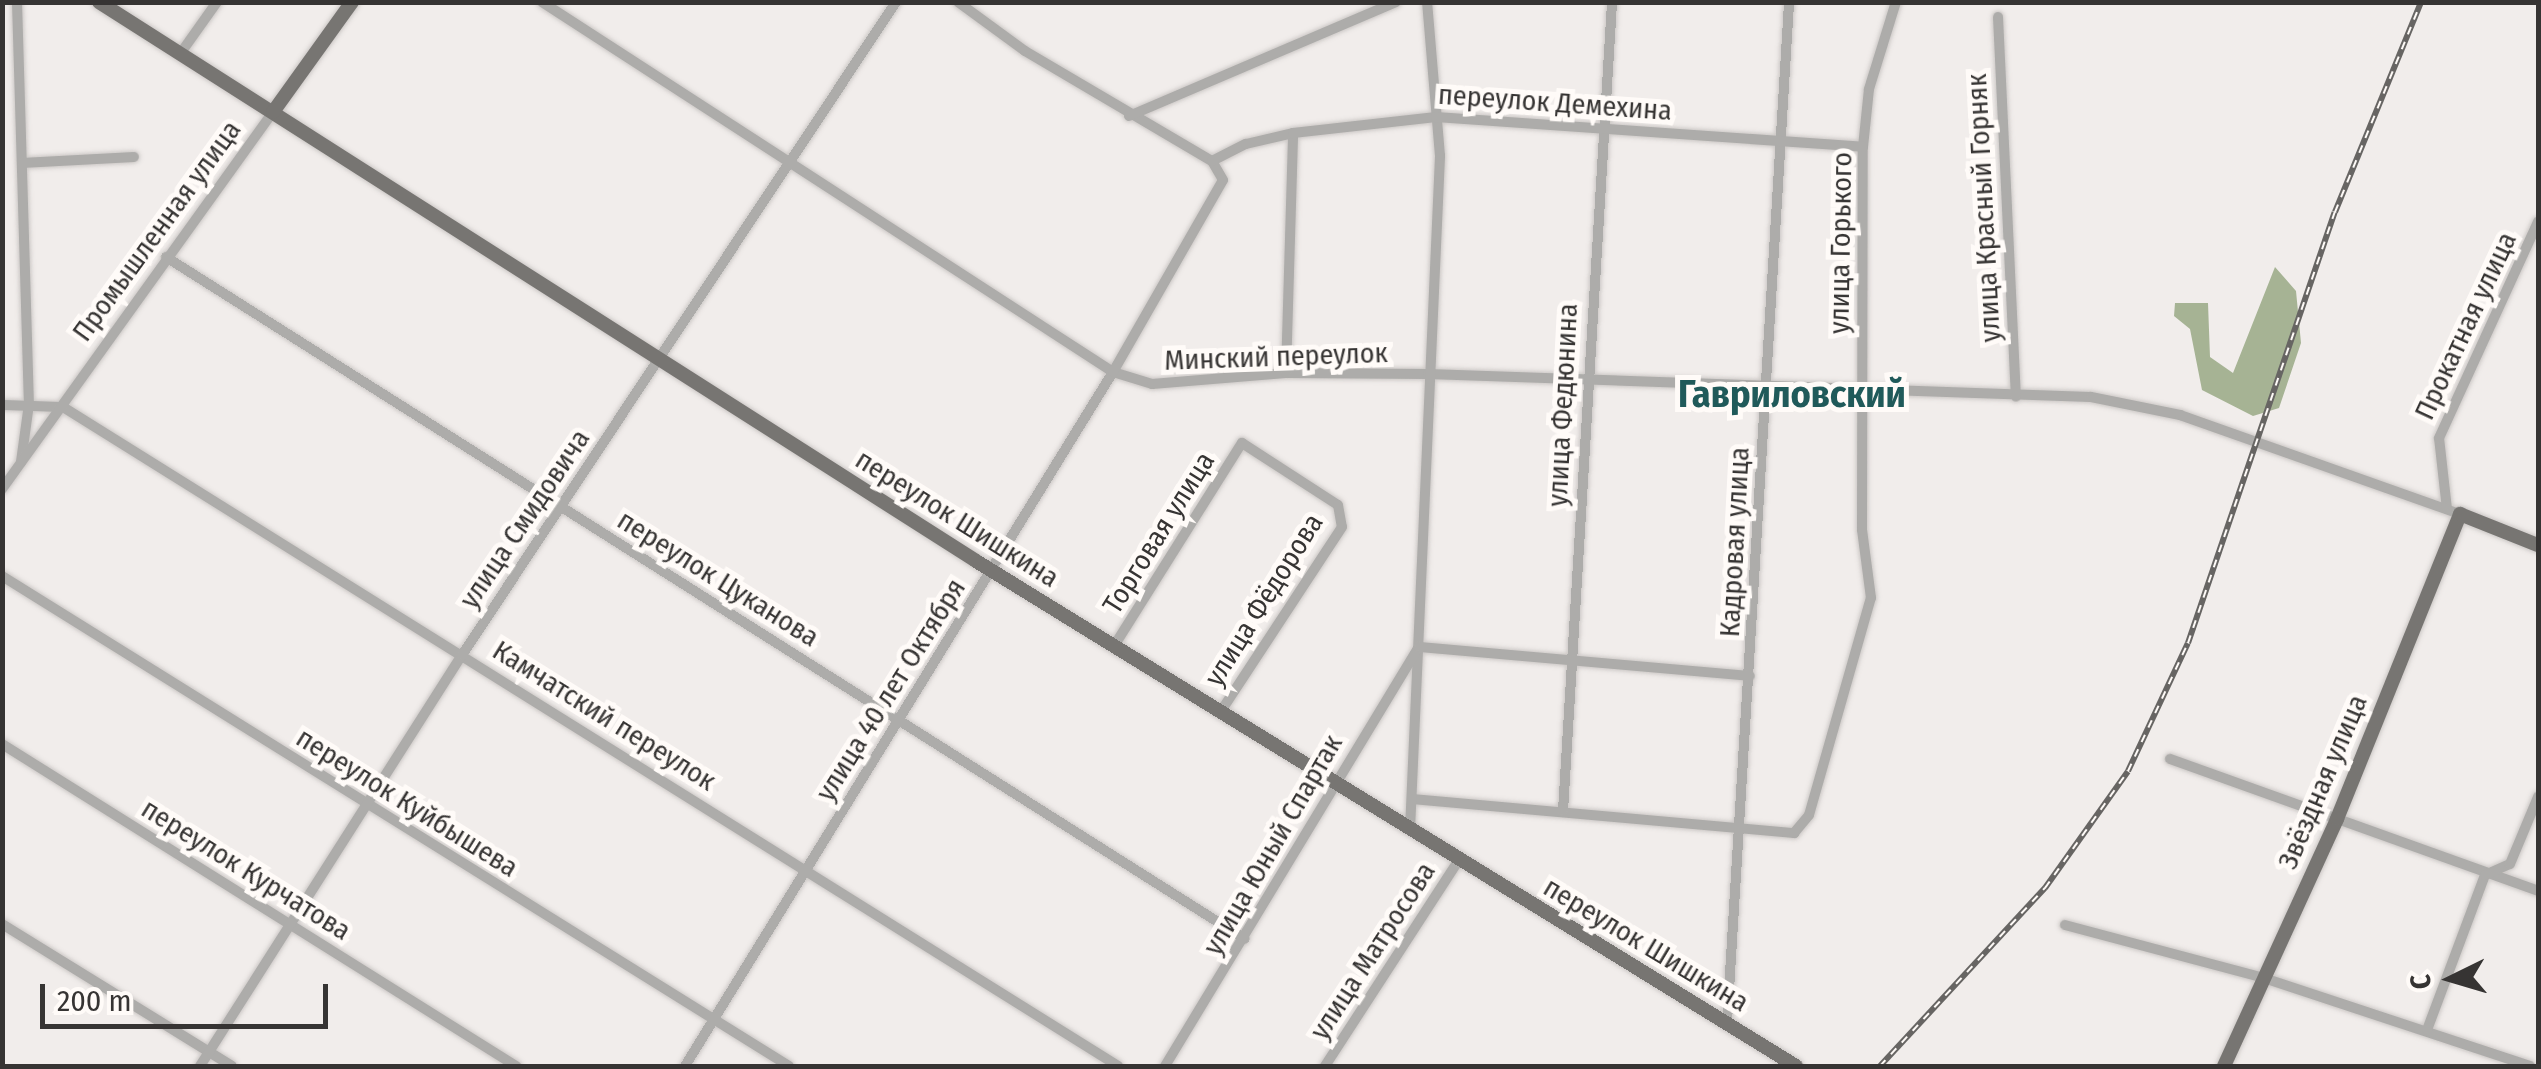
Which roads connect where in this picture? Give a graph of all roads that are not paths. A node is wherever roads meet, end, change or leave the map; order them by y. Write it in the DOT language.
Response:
graph roads {
  1 [pos="17,2"];
  2 [pos="99,2"];
  3 [pos="216,2"];
  4 [pos="352,2"];
  5 [pos="542,2"];
  6 [pos="896,2"];
  7 [pos="958,2"];
  8 [pos="1396,2"];
  9 [pos="1426,2"];
  10 [pos="1612,2"];
  11 [pos="1789,2"];
  12 [pos="1896,2"];
  13 [pos="1998,18"];
  14 [pos="180,54"];
  15 [pos="273,112"];
  16 [pos="1129,116"];
  17 [pos="1436,117"];
  18 [pos="1604,126"];
  19 [pos="1292,134"];
  20 [pos="1779,143"];
  21 [pos="1864,147"];
  22 [pos="134,157"];
  23 [pos="790,160"];
  24 [pos="1212,161"];
  25 [pos="22,163"];
  26 [pos="2538,222"];
  27 [pos="166,257"];
  28 [pos="659,360"];
  29 [pos="1113,372"];
  30 [pos="1286,373"];
  31 [pos="1428,374"];
  32 [pos="1586,380"];
  33 [pos="1767,389"];
  34 [pos="1862,393"];
  35 [pos="2016,397"];
  36 [pos="29,404"];
  37 [pos="2,406"];
  38 [pos="63,408"];
  39 [pos="1242,443"];
  40 [pos="20,463"];
  41 [pos="2,489"];
  42 [pos="561,506"];
  43 [pos="2453,512"];
  44 [pos="2538,545"];
  45 [pos="990,570"];
  46 [pos="2,576"];
  47 [pos="1114,646"];
  48 [pos="1419,647"];
  49 [pos="462,654"];
  50 [pos="1572,661"];
  51 [pos="1750,676"];
  52 [pos="1220,713"];
  53 [pos="898,720"];
  54 [pos="2,744"];
  55 [pos="2170,759"];
  56 [pos="1337,785"];
  57 [pos="2538,797"];
  58 [pos="1412,799"];
  59 [pos="366,804"];
  60 [pos="1564,811"];
  61 [pos="2338,819"];
  62 [pos="1742,830"];
  63 [pos="1410,831"];
  64 [pos="1459,860"];
  65 [pos="2510,864"];
  66 [pos="807,868"];
  67 [pos="2484,875"];
  68 [pos="2534,890"];
  69 [pos="2,924"];
  70 [pos="288,924"];
  71 [pos="2065,924"];
  72 [pos="1246,939"];
  73 [pos="2264,978"];
  74 [pos="714,1020"];
  75 [pos="1727,1024"];
  76 [pos="2427,1030"];
  77 [pos="209,1052"];
  78 [pos="2490,1054"];
  79 [pos="200,1066"];
  80 [pos="232,1066"];
  81 [pos="516,1066"];
  82 [pos="685,1066"];
  83 [pos="790,1066"];
  84 [pos="1118,1066"];
  85 [pos="1165,1066"];
  86 [pos="1324,1066"];
  87 [pos="1796,1066"];
  88 [pos="2224,1066"];
  89 [pos="2485,1066"];
  90 [pos="2530,1066"];
  1 -- 25 [label="street"];
  2 -- 14 [label="main road, переулок Шишкина"];
  3 -- 14 [label="street"];
  4 -- 15 [label="main road, Промышленная улица"];
  5 -- 23 [label="street, Минский переулок"];
  6 -- 23 [label="street, улица Смидовича"];
  7 -- 16 [label="street"];
  8 -- 16 [label="street"];
  9 -- 17 [label="street, улица Юный Спартак"];
  10 -- 18 [label="street, улица Федюнина"];
  11 -- 20 [label="street, Кадровая улица"];
  12 -- 21 [label="street, улица Горького"];
  13 -- 35 [label="street, улица Красный Горняк"];
  14 -- 15 [label="main road, переулок Шишкина"];
  15 -- 27 [label="street, Промышленная улица"];
  15 -- 28 [label="main road, переулок Шишкина"];
  16 -- 24 [label="street"];
  17 -- 18 [label="street, переулок Демехина"];
  17 -- 19 [label="street, переулок Демехина"];
  17 -- 31 [label="street, улица Юный Спартак"];
  18 -- 20 [label="street, переулок Демехина"];
  18 -- 32 [label="street, улица Федюнина"];
  19 -- 24 [label="street, переулок Демехина"];
  19 -- 30 [label="street"];
  20 -- 21 [label="street, переулок Демехина"];
  20 -- 33 [label="street, Кадровая улица"];
  21 -- 34 [label="street, улица Горького"];
  22 -- 25 [label="street"];
  23 -- 28 [label="street, улица Смидовича"];
  23 -- 29 [label="street, Минский переулок"];
  24 -- 29 [label="street, улица 40 лет Октября"];
  25 -- 36 [label="street"];
  26 -- 43 [label="street, Прокатная улица"];
  27 -- 38 [label="street, Промышленная улица"];
  27 -- 42 [label="street, переулок Цуканова"];
  28 -- 42 [label="street, улица Смидовича"];
  28 -- 45 [label="main road, переулок Шишкина"];
  29 -- 30 [label="street, Минский переулок"];
  29 -- 45 [label="street, улица 40 лет Октября"];
  30 -- 31 [label="street, Минский переулок"];
  31 -- 32 [label="street, Минский переулок"];
  31 -- 48 [label="street, улица Юный Спартак"];
  32 -- 33 [label="street, Минский переулок"];
  32 -- 50 [label="street, улица Федюнина"];
  33 -- 34 [label="street, Минский переулок"];
  33 -- 51 [label="street, Кадровая улица"];
  34 -- 35 [label="street, Минский переулок"];
  34 -- 62 [label="street, улица Горького"];
  35 -- 43 [label="street, Минский переулок"];
  36 -- 37 [label="street"];
  36 -- 38 [label="street"];
  36 -- 40 [label="street"];
  38 -- 40 [label="street, Промышленная улица"];
  38 -- 49 [label="street, Камчатский переулок"];
  39 -- 47 [label="street, Торговая улица"];
  39 -- 52 [label="street, улица Фёдорова"];
  40 -- 41 [label="street, Промышленная улица"];
  42 -- 49 [label="street, улица Смидовича"];
  42 -- 53 [label="street, переулок Цуканова"];
  43 -- 44 [label="main road"];
  43 -- 61 [label="main road, Звёздная улица"];
  45 -- 47 [label="main road, переулок Шишкина"];
  45 -- 53 [label="street, улица 40 лет Октября"];
  46 -- 59 [label="street, переулок Куйбышева"];
  47 -- 52 [label="main road, переулок Шишкина"];
  48 -- 50 [label="street"];
  48 -- 56 [label="street, улица Юный Спартак"];
  48 -- 58 [label="street, улица Юный Спартак"];
  49 -- 59 [label="street, улица Смидовича"];
  49 -- 66 [label="street, Камчатский переулок"];
  50 -- 51 [label="street"];
  50 -- 60 [label="street, улица Федюнина"];
  51 -- 62 [label="street, Кадровая улица"];
  52 -- 56 [label="main road, переулок Шишкина"];
  53 -- 66 [label="street, улица 40 лет Октября"];
  53 -- 72 [label="street, переулок Цуканова"];
  54 -- 70 [label="street, переулок Курчатова"];
  55 -- 61 [label="street"];
  56 -- 63 [label="main road, переулок Шишкина"];
  56 -- 72 [label="street, улица Юный Спартак"];
  57 -- 65 [label="street"];
  58 -- 60 [label="street"];
  58 -- 63 [label="street, улица Юный Спартак"];
  59 -- 70 [label="street, улица Смидовича"];
  59 -- 74 [label="street, переулок Куйбышева"];
  60 -- 62 [label="street"];
  61 -- 67 [label="street"];
  61 -- 73 [label="main road, Звёздная улица"];
  62 -- 75 [label="street, Кадровая улица"];
  63 -- 64 [label="main road, переулок Шишкина"];
  64 -- 75 [label="main road, переулок Шишкина"];
  64 -- 86 [label="street, улица Матросова"];
  65 -- 67 [label="street"];
  65 -- 68 [label="street"];
  66 -- 74 [label="street, улица 40 лет Октября"];
  66 -- 84 [label="street, Камчатский переулок"];
  67 -- 68 [label="street"];
  67 -- 76 [label="street"];
  69 -- 77 [label="street"];
  70 -- 77 [label="street, улица Смидовича"];
  70 -- 81 [label="street, переулок Курчатова"];
  71 -- 73 [label="street"];
  72 -- 85 [label="street, улица Юный Спартак"];
  73 -- 76 [label="street"];
  73 -- 88 [label="main road, Звёздная улица"];
  74 -- 82 [label="street, улица 40 лет Октября"];
  74 -- 83 [label="street, переулок Куйбышева"];
  75 -- 87 [label="main road, переулок Шишкина"];
  76 -- 78 [label="street"];
  77 -- 79 [label="street, улица Смидовича"];
  77 -- 80 [label="street"];
  78 -- 89 [label="street"];
  78 -- 90 [label="street"];
}
